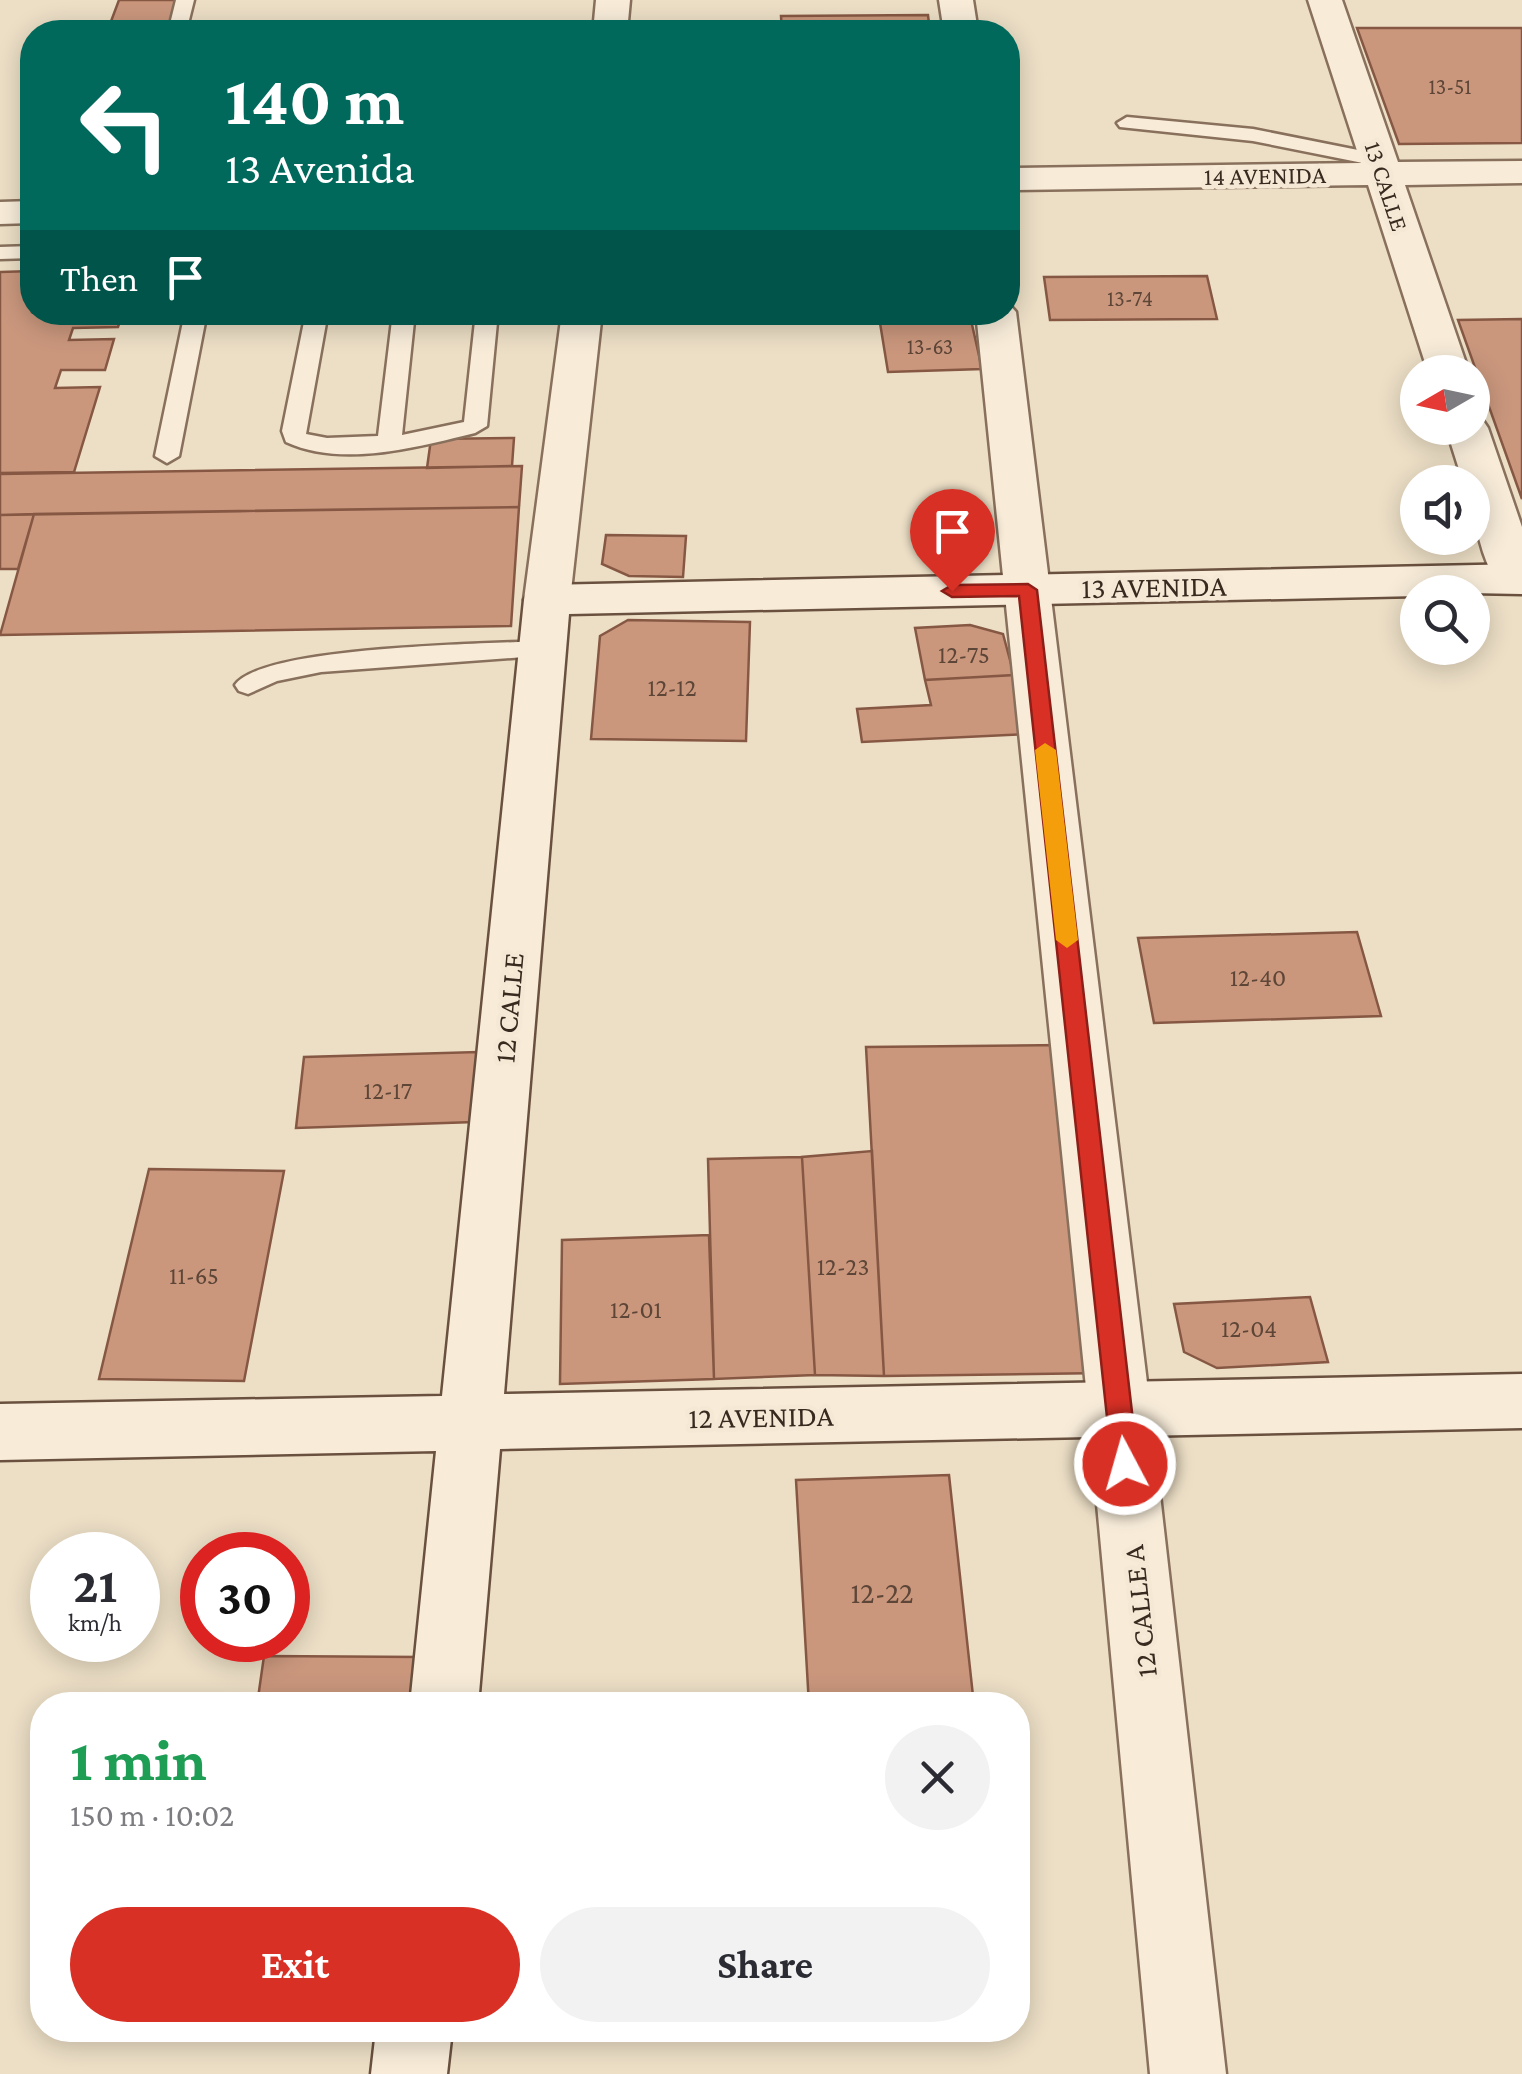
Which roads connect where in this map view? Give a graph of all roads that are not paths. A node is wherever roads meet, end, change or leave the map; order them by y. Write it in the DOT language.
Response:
graph roads {
  1 [pos="1326,0"];
  2 [pos="1127,123"];
  3 [pos="1522,172"];
  4 [pos="1383,175"];
  5 [pos="1020,179"];
  6 [pos="1522,191"];
  7 [pos="1020,196"];
  8 [pos="193,325"];
  9 [pos="315,325"];
  10 [pos="402,325"];
  11 [pos="486,325"];
  12 [pos="580,325"];
  13 [pos="997,325"];
  14 [pos="1443,355"];
  15 [pos="389,442"];
  16 [pos="1473,445"];
  17 [pos="167,456"];
  18 [pos="1520,585"];
  19 [pos="1028,590"];
  20 [pos="544,625"];
  21 [pos="248,685"];
  22 [pos="1522,1400"];
  23 [pos="1119,1407"];
  24 [pos="470,1424"];
  25 [pos="0,1432"];
  26 [pos="445,1692"];
  27 [pos="413,2042"];
  28 [pos="410,2074"];
  29 [pos="1188,2074"];
  1 -- 4 [label="street, 13 CALLE"];
  2 -- 4 [label="lane"];
  3 -- 4 [label="street, 14 AVENIDA"];
  4 -- 5 [label="street, 14 AVENIDA"];
  4 -- 6 [label="street, 14 AVENIDA"];
  4 -- 7 [label="street, 14 AVENIDA"];
  4 -- 14 [label="street, 13 CALLE"];
  8 -- 17 [label="lane"];
  9 -- 15 [label="lane"];
  10 -- 15 [label="lane"];
  11 -- 15 [label="lane"];
  12 -- 20 [label="street, 12 CALLE"];
  13 -- 19 [label="street, 12 CALLE A"];
  16 -- 18 [label="street"];
  18 -- 19 [label="street, 13 AVENIDA"];
  19 -- 20 [label="street, 13 AVENIDA"];
  19 -- 23 [label="street, 12 CALLE A"];
  20 -- 21 [label="lane"];
  20 -- 24 [label="street, 12 CALLE"];
  22 -- 23 [label="street, 12 AVENIDA"];
  23 -- 24 [label="street, 12 AVENIDA"];
  23 -- 29 [label="street, 12 CALLE A"];
  24 -- 25 [label="street, 12 AVENIDA"];
  24 -- 26 [label="street, 12 CALLE"];
  27 -- 28 [label="street"];
}
